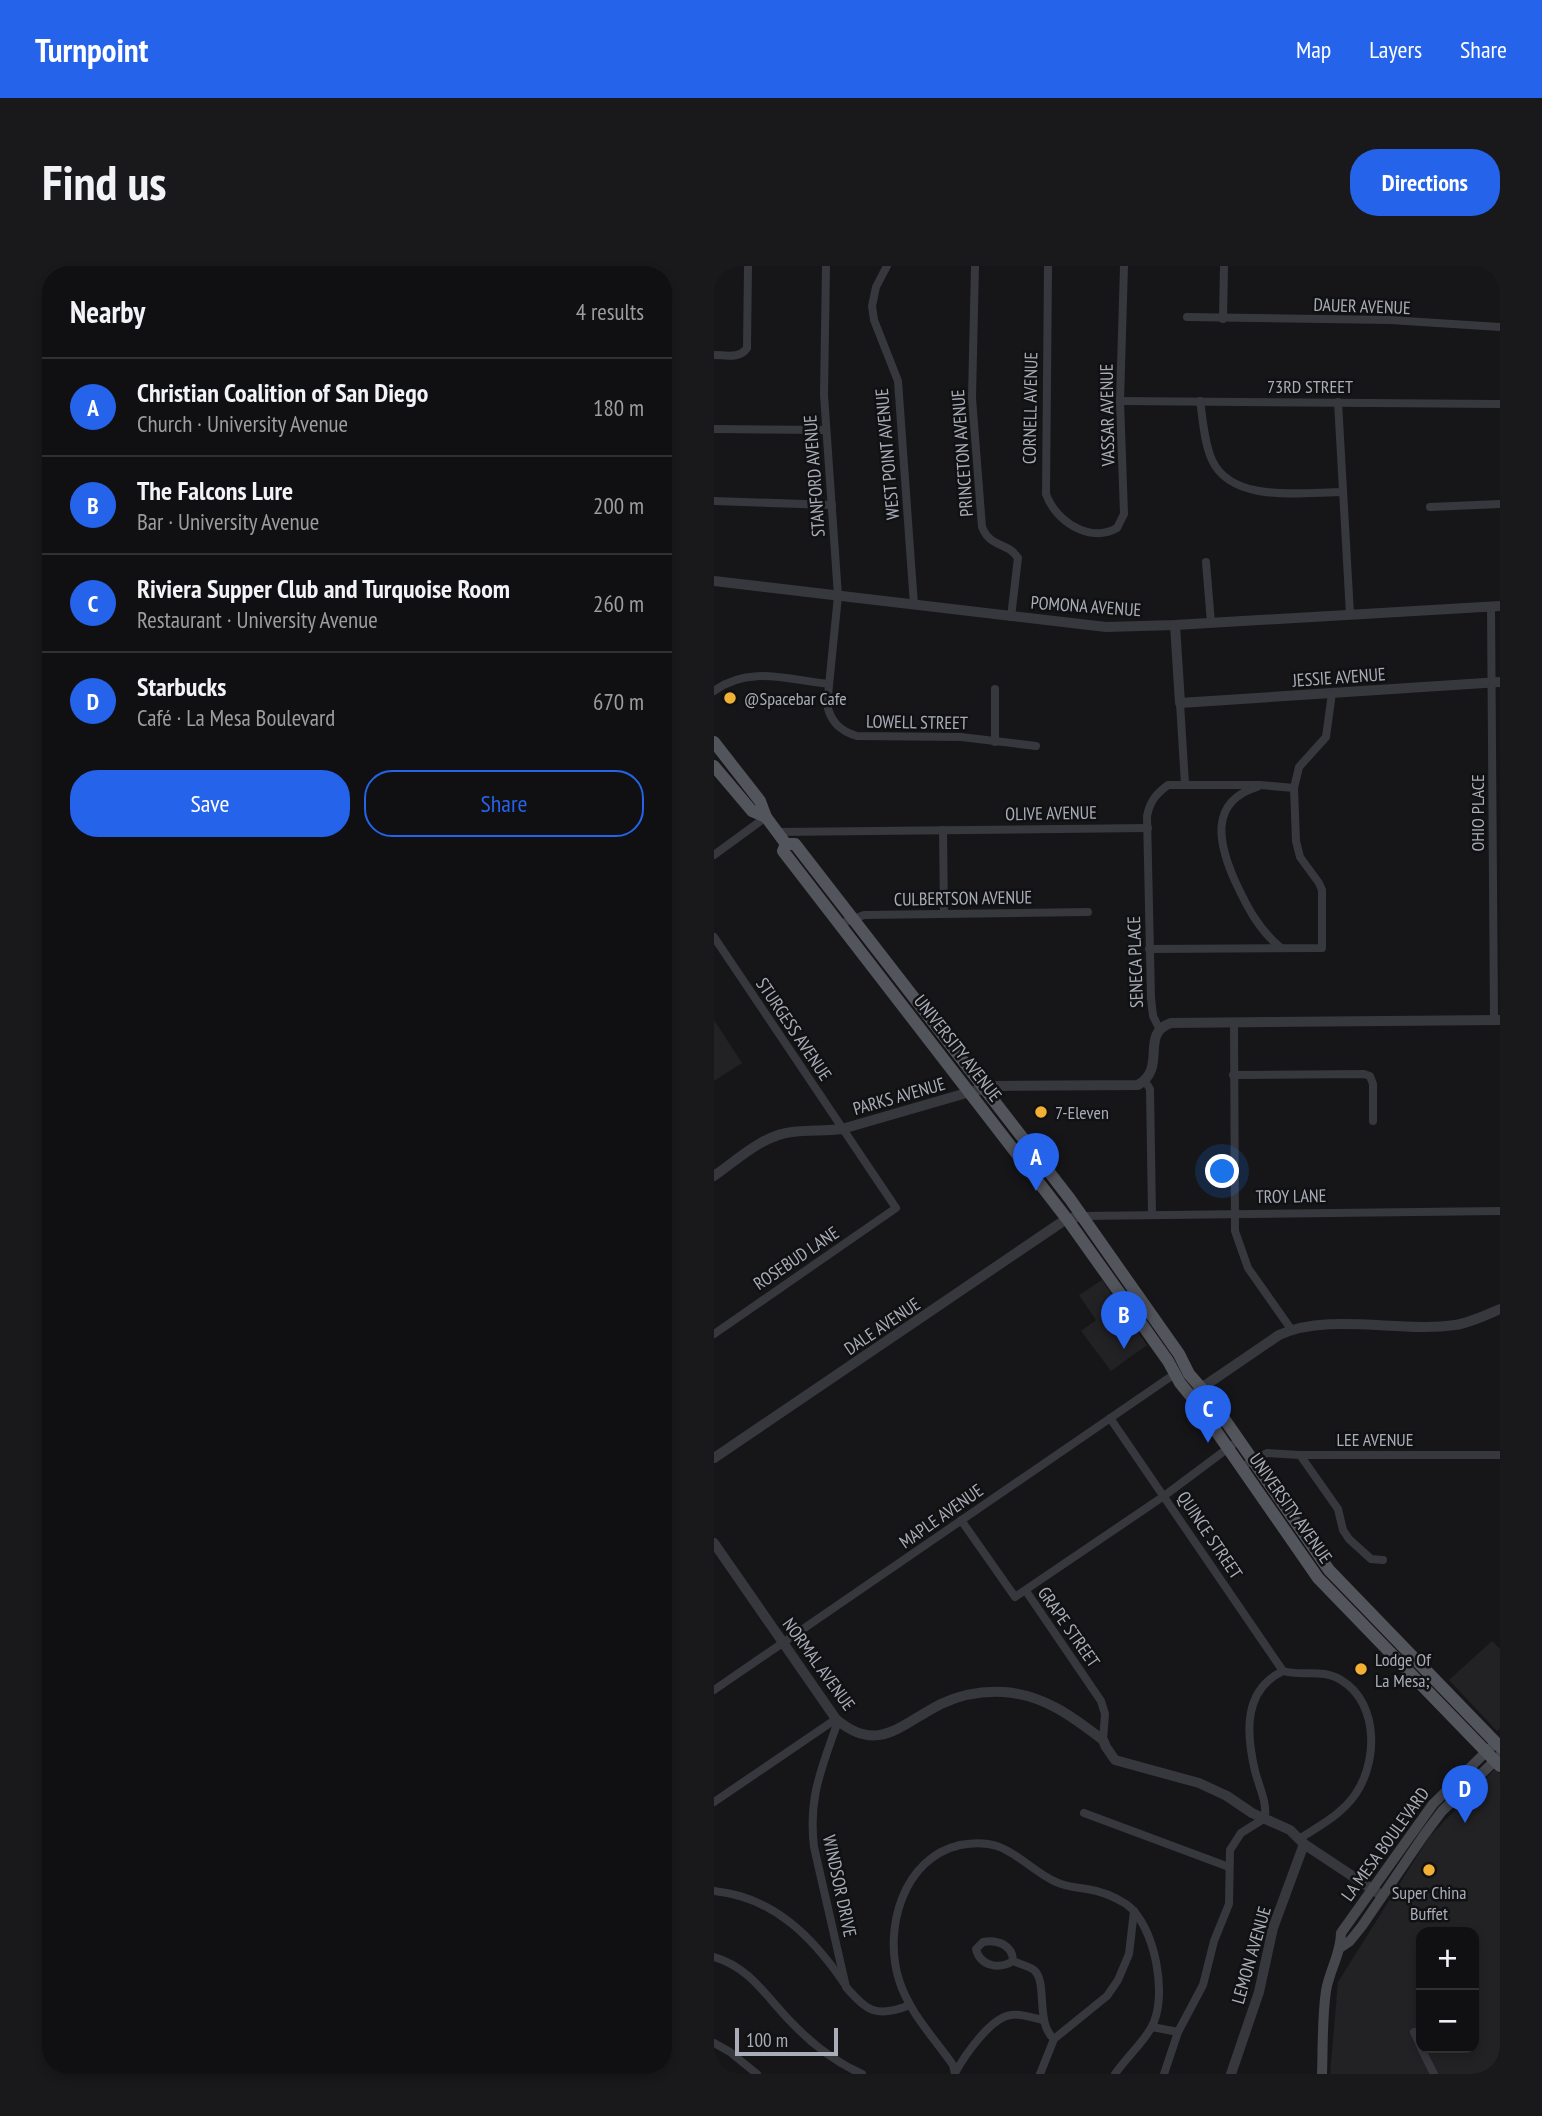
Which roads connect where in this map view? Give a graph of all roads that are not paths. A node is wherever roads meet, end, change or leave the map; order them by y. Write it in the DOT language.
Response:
graph roads {
  1 [pos="748,266"];
  2 [pos="826,266"];
  3 [pos="887,266"];
  4 [pos="975,266"];
  5 [pos="1048,266"];
  6 [pos="1124,266"];
  7 [pos="1224,266"];
  8 [pos="1187,317"];
  9 [pos="1223,318"];
  10 [pos="1500,327"];
  11 [pos="714,355"];
  12 [pos="1120,401"];
  13 [pos="1200,401"];
  14 [pos="1338,402"];
  15 [pos="1500,404"];
  16 [pos="714,429"];
  17 [pos="827,430"];
  18 [pos="1343,492"];
  19 [pos="714,501"];
  20 [pos="1500,504"];
  21 [pos="832,505"];
  22 [pos="1430,507"];
  23 [pos="1084,531"];
  24 [pos="1206,562"];
  25 [pos="714,582"];
  26 [pos="838,596"];
  27 [pos="914,605"];
  28 [pos="1495,606"];
  29 [pos="1350,614"];
  30 [pos="1011,617"];
  31 [pos="1211,623"];
  32 [pos="1175,625"];
  33 [pos="1496,683"];
  34 [pos="829,684"];
  35 [pos="995,688"];
  36 [pos="714,691"];
  37 [pos="1332,693"];
  38 [pos="1180,704"];
  39 [pos="714,742"];
  40 [pos="995,742"];
  41 [pos="1036,746"];
  42 [pos="714,766"];
  43 [pos="1185,784"];
  44 [pos="1260,785"];
  45 [pos="1294,788"];
  46 [pos="766,817"];
  47 [pos="1148,828"];
  48 [pos="943,830"];
  49 [pos="777,832"];
  50 [pos="714,855"];
  51 [pos="1088,912"];
  52 [pos="944,914"];
  53 [pos="846,921"];
  54 [pos="714,937"];
  55 [pos="1281,948"];
  56 [pos="1149,949"];
  57 [pos="1497,1020"];
  58 [pos="1234,1023"];
  59 [pos="1159,1028"];
  60 [pos="1233,1075"];
  61 [pos="1146,1081"];
  62 [pos="986,1089"];
  63 [pos="970,1091"];
  64 [pos="1373,1121"];
  65 [pos="842,1129"];
  66 [pos="714,1175"];
  67 [pos="896,1208"];
  68 [pos="1500,1211"];
  69 [pos="1152,1213"];
  70 [pos="1234,1213"];
  71 [pos="1082,1216"];
  72 [pos="1067,1219"];
  73 [pos="1500,1309"];
  74 [pos="1291,1329"];
  75 [pos="714,1334"];
  76 [pos="1186,1367"];
  77 [pos="1174,1374"];
  78 [pos="1195,1392"];
  79 [pos="1110,1418"];
  80 [pos="1234,1444"];
  81 [pos="1300,1455"];
  82 [pos="1500,1455"];
  83 [pos="714,1458"];
  84 [pos="1247,1463"];
  85 [pos="1164,1496"];
  86 [pos="961,1520"];
  87 [pos="714,1543"];
  88 [pos="1383,1560"];
  89 [pos="1026,1591"];
  90 [pos="783,1642"];
  91 [pos="1283,1671"];
  92 [pos="714,1690"];
  93 [pos="837,1720"];
  94 [pos="1103,1740"];
  95 [pos="1497,1752"];
  96 [pos="714,1802"];
  97 [pos="1084,1813"];
  98 [pos="1265,1818"];
  99 [pos="1301,1842"];
  100 [pos="1229,1867"];
  101 [pos="1371,1889"];
  102 [pos="714,1891"];
  103 [pos="1382,1896"];
  104 [pos="1134,1911"];
  105 [pos="1341,1947"];
  106 [pos="714,1956"];
  107 [pos="1013,1962"];
  108 [pos="846,1987"];
  109 [pos="910,2005"];
  110 [pos="1044,2020"];
  111 [pos="1152,2027"];
  112 [pos="1178,2032"];
  113 [pos="1414,2032"];
  114 [pos="1416,2037"];
  115 [pos="1054,2039"];
  116 [pos="714,2043"];
  117 [pos="1424,2053"];
  118 [pos="955,2073"];
  119 [pos="757,2074"];
  120 [pos="862,2074"];
  121 [pos="1040,2074"];
  122 [pos="1115,2074"];
  123 [pos="1164,2074"];
  124 [pos="1231,2074"];
  125 [pos="1322,2074"];
  126 [pos="1434,2074"];
  1 -- 11 [label="street"];
  2 -- 17 [label="street, STANFORD AVENUE"];
  3 -- 27 [label="street, WEST POINT AVENUE"];
  4 -- 30 [label="street, PRINCETON AVENUE"];
  5 -- 23 [label="street, CORNELL AVENUE"];
  6 -- 12 [label="street, VASSAR AVENUE"];
  7 -- 9 [label="street"];
  8 -- 9 [label="street, DAUER AVENUE"];
  9 -- 10 [label="street, DAUER AVENUE"];
  12 -- 13 [label="street, 73RD STREET"];
  12 -- 23 [label="street, VASSAR AVENUE"];
  13 -- 14 [label="street, 73RD STREET"];
  13 -- 18 [label="street"];
  14 -- 15 [label="street, 73RD STREET"];
  14 -- 18 [label="street"];
  16 -- 17 [label="street"];
  17 -- 21 [label="street, STANFORD AVENUE"];
  18 -- 29 [label="street"];
  19 -- 21 [label="street"];
  20 -- 22 [label="street"];
  21 -- 26 [label="street, STANFORD AVENUE"];
  24 -- 31 [label="street"];
  25 -- 26 [label="street, POMONA AVENUE"];
  26 -- 27 [label="street, POMONA AVENUE"];
  26 -- 34 [label="street, STANFORD AVENUE"];
  27 -- 30 [label="street, POMONA AVENUE"];
  28 -- 29 [label="street, POMONA AVENUE"];
  28 -- 33 [label="street, OHIO PLACE"];
  29 -- 31 [label="street, POMONA AVENUE"];
  30 -- 32 [label="street, POMONA AVENUE"];
  31 -- 32 [label="street, POMONA AVENUE"];
  32 -- 38 [label="street"];
  33 -- 37 [label="street, JESSIE AVENUE"];
  33 -- 57 [label="street, OHIO PLACE"];
  34 -- 36 [label="street"];
  34 -- 40 [label="street, LOWELL STREET"];
  35 -- 40 [label="street"];
  37 -- 38 [label="street, JESSIE AVENUE"];
  37 -- 45 [label="street"];
  38 -- 43 [label="street"];
  39 -- 46 [label="main road, UNIVERSITY AVENUE"];
  40 -- 41 [label="street, LOWELL STREET"];
  42 -- 46 [label="main road, UNIVERSITY AVENUE"];
  43 -- 44 [label="street"];
  43 -- 47 [label="street"];
  44 -- 45 [label="street"];
  44 -- 55 [label="street"];
  45 -- 55 [label="street"];
  46 -- 49 [label="main road, UNIVERSITY AVENUE"];
  46 -- 50 [label="street"];
  47 -- 48 [label="street, OLIVE AVENUE"];
  47 -- 56 [label="street, SENECA PLACE"];
  48 -- 49 [label="street, OLIVE AVENUE"];
  48 -- 52 [label="street"];
  49 -- 53 [label="main road, UNIVERSITY AVENUE"];
  51 -- 52 [label="street, CULBERTSON AVENUE"];
  52 -- 53 [label="street, CULBERTSON AVENUE"];
  53 -- 62 [label="main road, UNIVERSITY AVENUE"];
  53 -- 63 [label="main road, UNIVERSITY AVENUE"];
  54 -- 65 [label="street, STURGESS AVENUE"];
  55 -- 56 [label="street"];
  56 -- 59 [label="street, SENECA PLACE"];
  57 -- 58 [label="street"];
  58 -- 59 [label="street"];
  58 -- 60 [label="street"];
  59 -- 61 [label="street, SENECA PLACE"];
  60 -- 64 [label="street"];
  60 -- 70 [label="street"];
  61 -- 62 [label="street, PARKS AVENUE"];
  61 -- 69 [label="street, SENECA PLACE"];
  62 -- 63 [label="street, PARKS AVENUE"];
  62 -- 71 [label="main road, UNIVERSITY AVENUE"];
  63 -- 65 [label="street, PARKS AVENUE"];
  63 -- 72 [label="main road, UNIVERSITY AVENUE"];
  65 -- 66 [label="street, PARKS AVENUE"];
  65 -- 67 [label="street, STURGESS AVENUE"];
  67 -- 75 [label="street, ROSEBUD LANE"];
  68 -- 70 [label="street, TROY LANE"];
  69 -- 70 [label="street, TROY LANE"];
  69 -- 71 [label="street, TROY LANE"];
  70 -- 74 [label="street"];
  71 -- 72 [label="street"];
  71 -- 76 [label="main road, UNIVERSITY AVENUE"];
  72 -- 77 [label="main road, UNIVERSITY AVENUE"];
  72 -- 83 [label="street, DALE AVENUE"];
  73 -- 74 [label="street"];
  74 -- 78 [label="street"];
  76 -- 77 [label="street, MAPLE AVENUE"];
  76 -- 78 [label="main road, UNIVERSITY AVENUE"];
  77 -- 78 [label="main road, UNIVERSITY AVENUE"];
  77 -- 79 [label="street, MAPLE AVENUE"];
  78 -- 80 [label="main road, UNIVERSITY AVENUE"];
  79 -- 85 [label="street, QUINCE STREET"];
  79 -- 86 [label="street, MAPLE AVENUE"];
  80 -- 84 [label="main road, UNIVERSITY AVENUE"];
  80 -- 85 [label="street"];
  81 -- 82 [label="street, LEE AVENUE"];
  81 -- 84 [label="street, LEE AVENUE"];
  81 -- 88 [label="street"];
  84 -- 95 [label="main road, UNIVERSITY AVENUE"];
  85 -- 89 [label="street"];
  85 -- 91 [label="street, QUINCE STREET"];
  86 -- 89 [label="street, GRAPE STREET"];
  86 -- 90 [label="street, MAPLE AVENUE"];
  87 -- 90 [label="street, NORMAL AVENUE"];
  89 -- 94 [label="street, GRAPE STREET"];
  90 -- 92 [label="street, MAPLE AVENUE"];
  90 -- 93 [label="street, NORMAL AVENUE"];
  91 -- 98 [label="street"];
  91 -- 99 [label="street"];
  93 -- 94 [label="street, NORMAL AVENUE"];
  93 -- 96 [label="street"];
  93 -- 108 [label="street, WINDSOR DRIVE"];
  94 -- 98 [label="street, NORMAL AVENUE"];
  95 -- 101 [label="main road, LA MESA BOULEVARD"];
  95 -- 103 [label="main road, LA MESA BOULEVARD"];
  97 -- 100 [label="street"];
  98 -- 99 [label="street, NORMAL AVENUE"];
  98 -- 100 [label="street"];
  99 -- 101 [label="street, NORMAL AVENUE"];
  99 -- 124 [label="street, LEMON AVENUE"];
  100 -- 112 [label="street"];
  101 -- 103 [label="street, NORMAL AVENUE"];
  101 -- 105 [label="main road, LA MESA BOULEVARD"];
  102 -- 108 [label="street"];
  103 -- 105 [label="main road, LA MESA BOULEVARD"];
  104 -- 109 [label="street"];
  104 -- 111 [label="street"];
  104 -- 115 [label="street"];
  105 -- 125 [label="main road, LA MESA BOULEVARD"];
  106 -- 120 [label="street"];
  107 -- 107 [label="street"];
  107 -- 110 [label="street"];
  108 -- 109 [label="street"];
  109 -- 118 [label="street"];
  110 -- 115 [label="street"];
  110 -- 118 [label="street"];
  111 -- 112 [label="street"];
  111 -- 122 [label="street"];
  112 -- 123 [label="street"];
  113 -- 114 [label="street"];
  115 -- 121 [label="street"];
  116 -- 119 [label="street"];
  117 -- 126 [label="street"];
}
